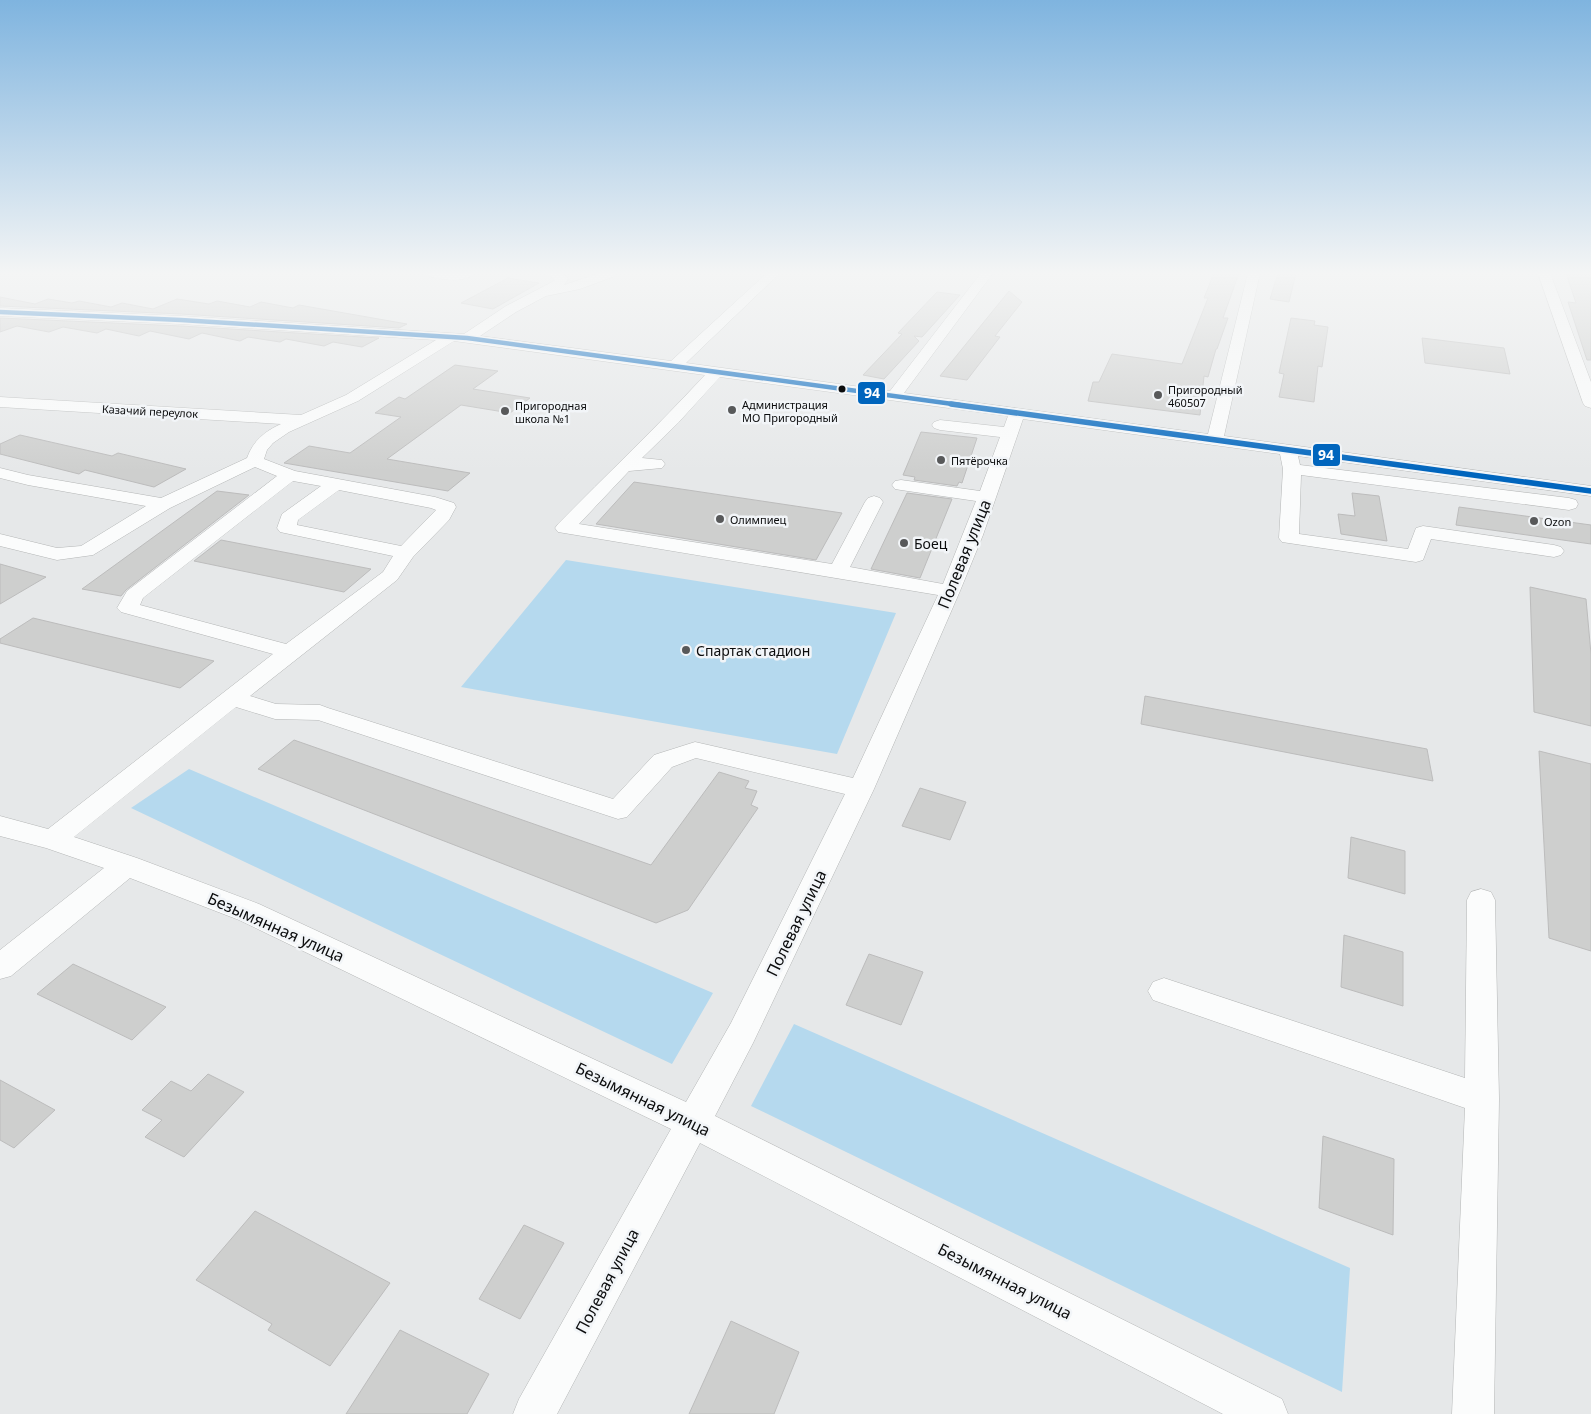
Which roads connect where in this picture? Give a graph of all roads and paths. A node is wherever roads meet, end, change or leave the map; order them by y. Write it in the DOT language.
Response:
graph roads {
  1 [pos="448,339"];
  2 [pos="474,339"];
  3 [pos="704,339"];
  4 [pos="937,339"];
  5 [pos="1238,339"];
  6 [pos="1568,339"];
  7 [pos="675,366"];
  8 [pos="716,372"];
  9 [pos="894,396"];
  10 [pos="0,402"];
  11 [pos="1591,403"];
  12 [pos="301,420"];
  13 [pos="1013,423"];
  14 [pos="940,426"];
  15 [pos="1215,439"];
  16 [pos="1288,449"];
  17 [pos="255,460"];
  18 [pos="656,464"];
  19 [pos="624,467"];
  20 [pos="1292,468"];
  21 [pos="0,473"];
  22 [pos="290,475"];
  23 [pos="337,483"];
  24 [pos="901,485"];
  25 [pos="1591,490"];
  26 [pos="987,497"];
  27 [pos="874,502"];
  28 [pos="163,504"];
  29 [pos="1591,507"];
  30 [pos="0,540"];
  31 [pos="1554,551"];
  32 [pos="405,553"];
  33 [pos="838,571"];
  34 [pos="950,591"];
  35 [pos="290,652"];
  36 [pos="232,698"];
  37 [pos="861,789"];
  38 [pos="0,826"];
  39 [pos="52,840"];
  40 [pos="127,865"];
  41 [pos="1481,900"];
  42 [pos="0,967"];
  43 [pos="1164,991"];
  44 [pos="1482,1099"];
  45 [pos="693,1122"];
  46 [pos="534,1414"];
  47 [pos="1267,1414"];
  48 [pos="1473,1414"];
  1 -- 12 [label="street"];
  2 -- 7 [label="street"];
  3 -- 7 [label="street"];
  4 -- 9 [label="street"];
  5 -- 15 [label="street"];
  6 -- 11 [label="street"];
  7 -- 8 [label="street"];
  8 -- 9 [label="street"];
  8 -- 19 [label="street"];
  9 -- 13 [label="street"];
  10 -- 12 [label="street, Казачий переулок"];
  12 -- 17 [label="street"];
  13 -- 14 [label="street"];
  13 -- 15 [label="street"];
  13 -- 26 [label="street, Полевая улица"];
  15 -- 16 [label="street"];
  16 -- 20 [label="street"];
  16 -- 25 [label="street"];
  17 -- 22 [label="street"];
  17 -- 28 [label="street"];
  18 -- 19 [label="street"];
  19 -- 33 [label="street"];
  20 -- 29 [label="street"];
  20 -- 31 [label="street"];
  21 -- 28 [label="street"];
  22 -- 23 [label="street"];
  22 -- 35 [label="street"];
  23 -- 32 [label="street"];
  23 -- 32 [label="street"];
  24 -- 26 [label="street"];
  26 -- 34 [label="street, Полевая улица"];
  27 -- 33 [label="street"];
  28 -- 30 [label="street"];
  32 -- 35 [label="street"];
  33 -- 34 [label="street"];
  34 -- 37 [label="street, Полевая улица"];
  35 -- 36 [label="street"];
  36 -- 37 [label="street"];
  36 -- 39 [label="street"];
  37 -- 45 [label="street, Полевая улица"];
  38 -- 39 [label="street, Безымянная улица"];
  39 -- 40 [label="street, Безымянная улица"];
  40 -- 42 [label="street"];
  40 -- 45 [label="street, Безымянная улица"];
  41 -- 44 [label="street"];
  43 -- 44 [label="street"];
  44 -- 48 [label="street"];
  45 -- 46 [label="street, Полевая улица"];
  45 -- 47 [label="street, Безымянная улица"];
}
